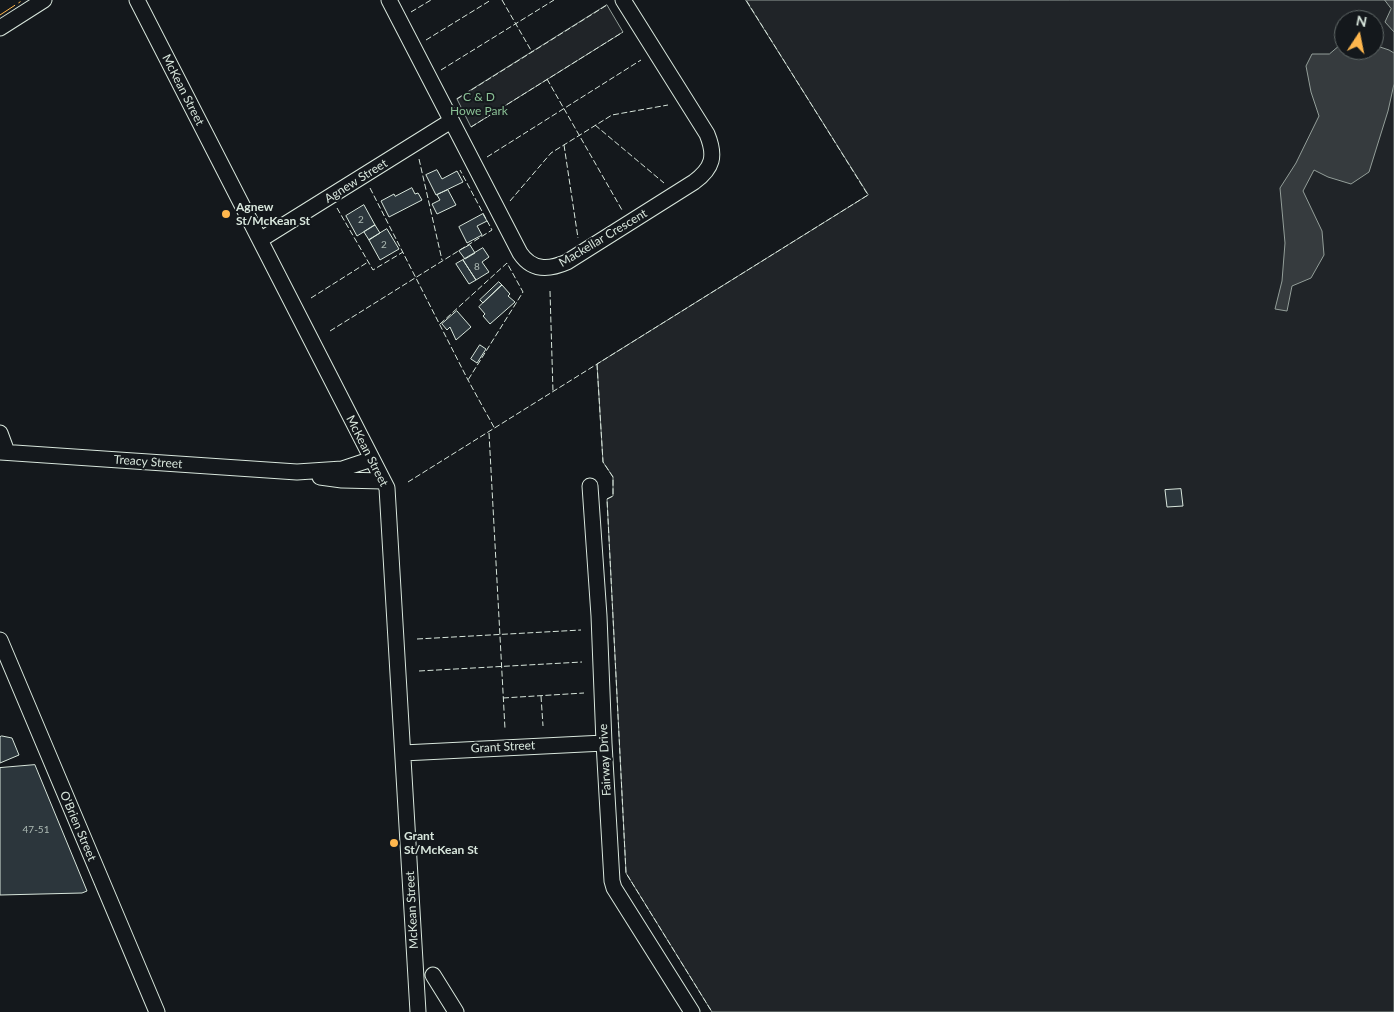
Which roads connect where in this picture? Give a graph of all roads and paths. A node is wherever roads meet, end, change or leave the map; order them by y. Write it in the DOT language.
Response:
graph roads {
  1 [pos="44,0"];
  2 [pos="136,0"];
  3 [pos="389,0"];
  4 [pos="623,0"];
  5 [pos="0,28"];
  6 [pos="451,121"];
  7 [pos="260,240"];
  8 [pos="0,433"];
  9 [pos="3,452"];
  10 [pos="372,459"];
  11 [pos="297,472"];
  12 [pos="383,481"];
  13 [pos="590,486"];
  14 [pos="0,640"];
  15 [pos="604,742"];
  16 [pos="403,753"];
  17 [pos="433,975"];
  18 [pos="156,1012"];
  19 [pos="418,1012"];
  20 [pos="456,1012"];
  21 [pos="692,1012"];
  1 -- 5 [label="street"];
  2 -- 7 [label="street, McKean Street"];
  3 -- 6 [label="street, Mackellar Crescent"];
  4 -- 6 [label="street, Mackellar Crescent"];
  6 -- 7 [label="street, Agnew Street"];
  7 -- 10 [label="street, McKean Street"];
  8 -- 9 [label="street"];
  9 -- 11 [label="street, Treacy Street"];
  10 -- 11 [label="street, Treacy Street"];
  10 -- 12 [label="street, McKean Street"];
  11 -- 12 [label="street, Treacy Street"];
  12 -- 16 [label="street, McKean Street"];
  13 -- 15 [label="street, Fairway Drive"];
  14 -- 18 [label="street, O'Brien Street"];
  15 -- 16 [label="street, Grant Street"];
  15 -- 21 [label="street, Fairway Drive"];
  16 -- 19 [label="street, McKean Street"];
  17 -- 20 [label="street"];
}
